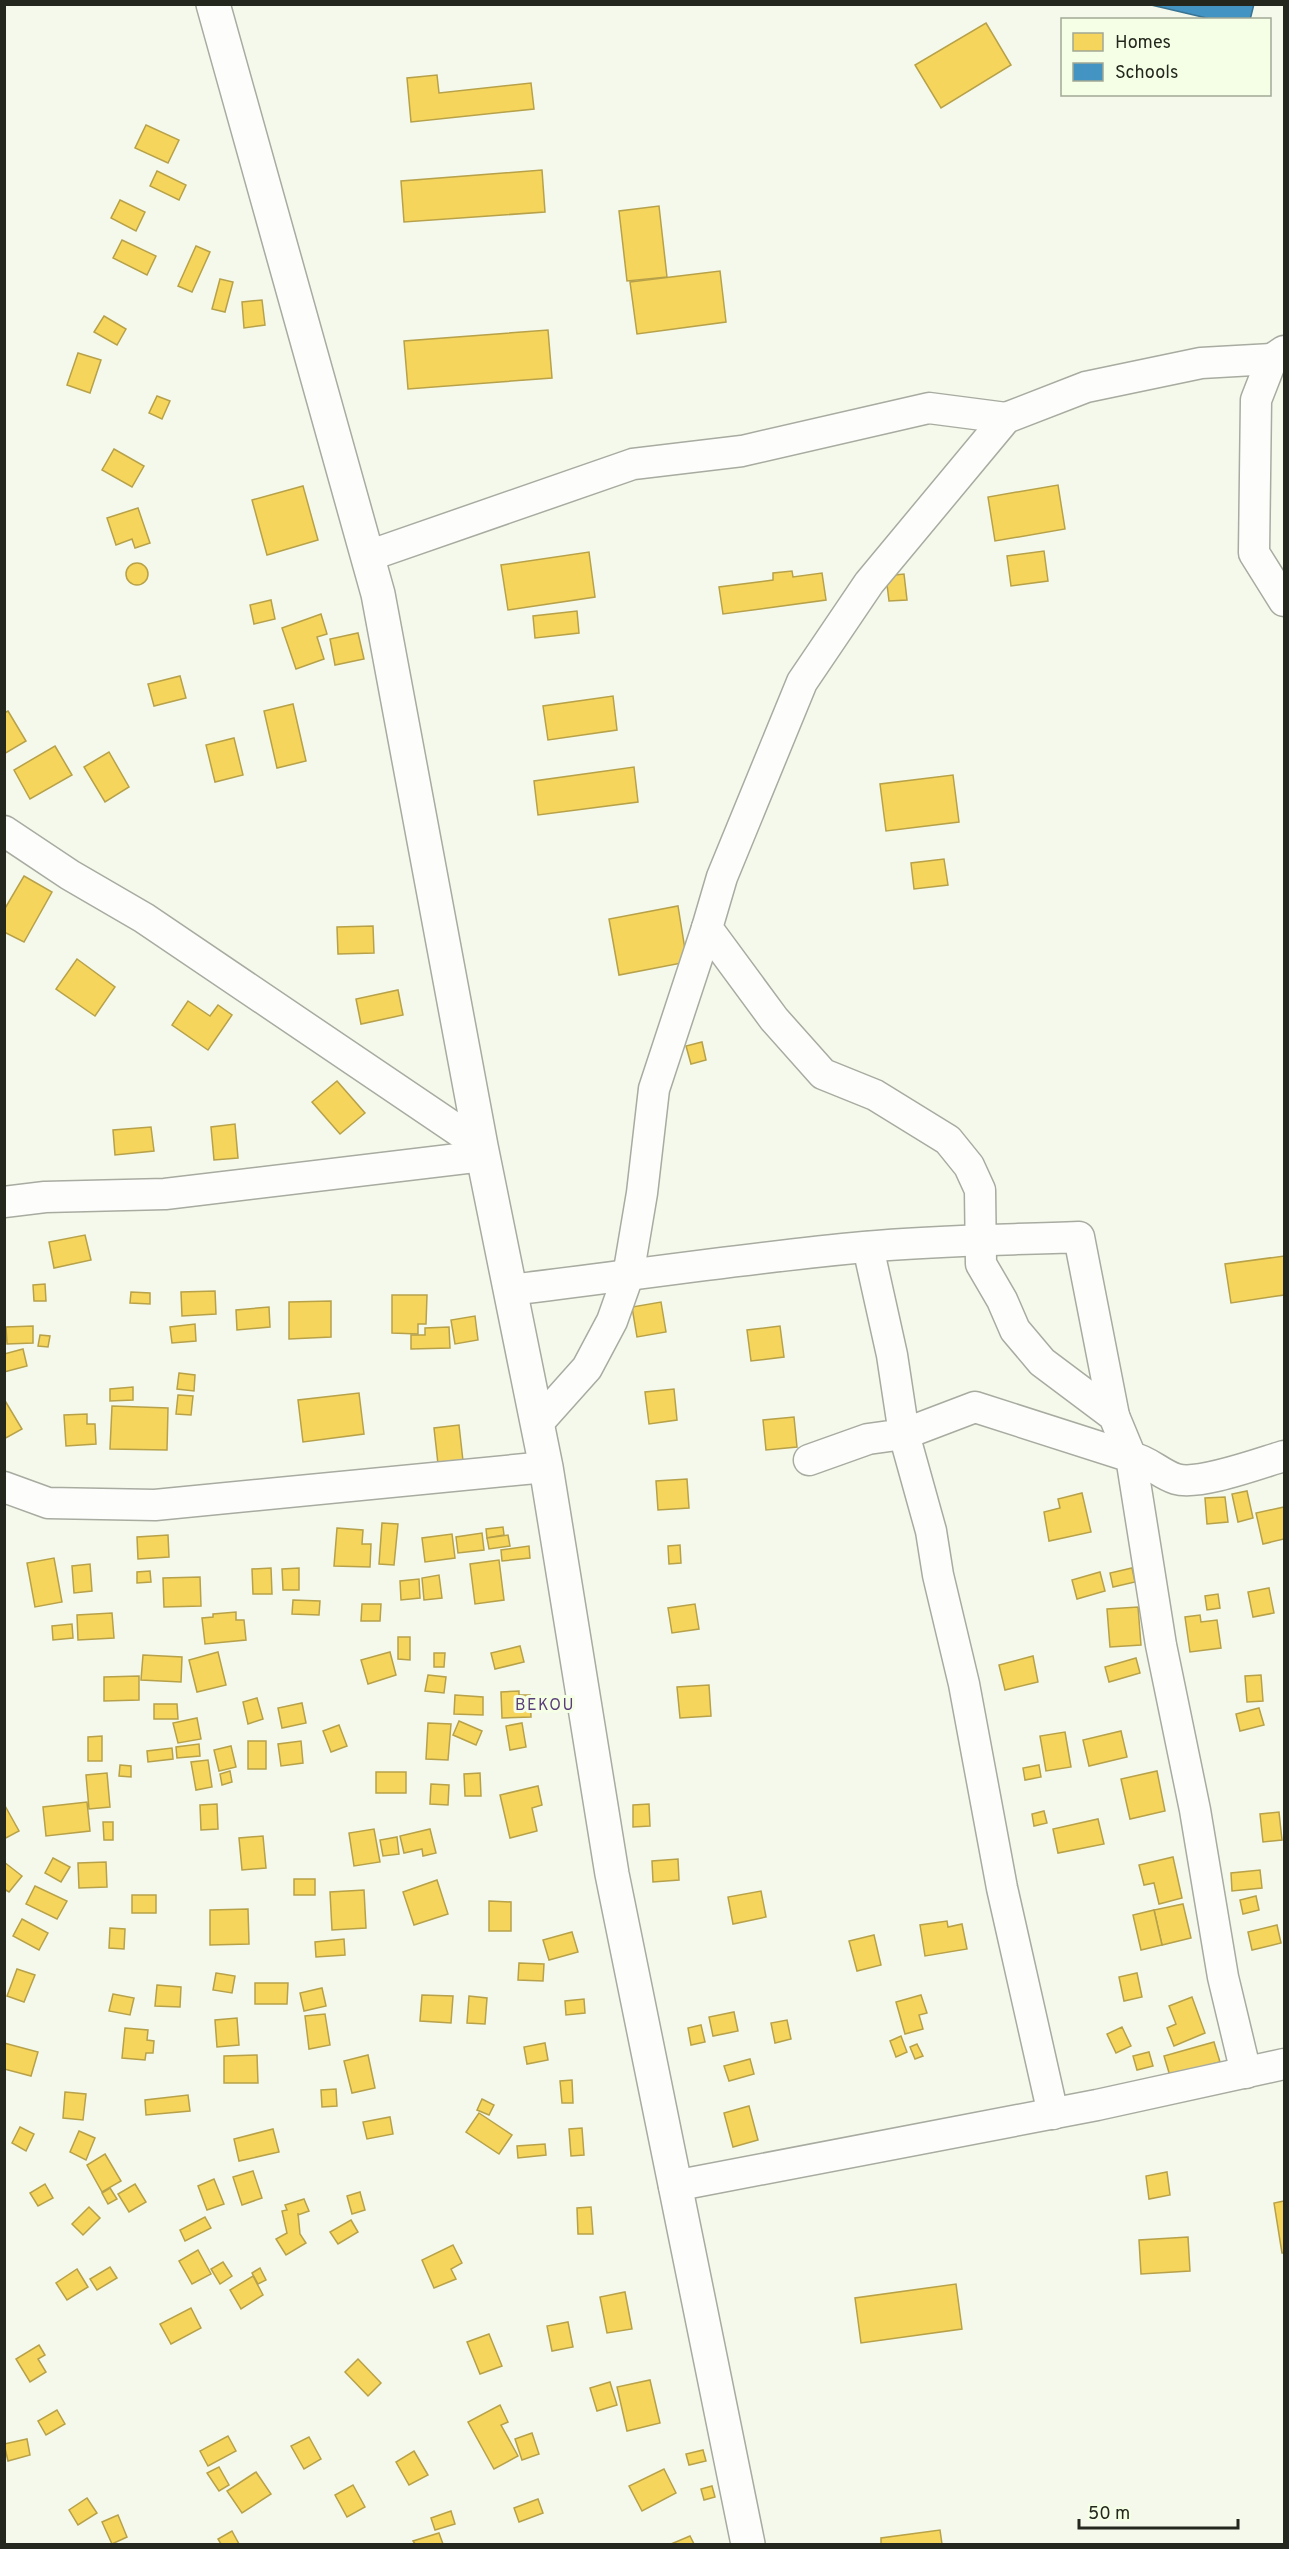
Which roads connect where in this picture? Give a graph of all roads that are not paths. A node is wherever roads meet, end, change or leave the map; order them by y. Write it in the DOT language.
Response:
graph roads {
  1 [pos="213,4"];
  2 [pos="1278,355"];
  3 [pos="1006,418"];
  4 [pos="368,556"];
  5 [pos="1284,601"];
  6 [pos="4,831"];
  7 [pos="707,928"];
  8 [pos="482,1151"];
  9 [pos="4,1202"];
  10 [pos="981,1241"];
  11 [pos="868,1247"];
  12 [pos="628,1276"];
  13 [pos="510,1290"];
  14 [pos="1114,1416"];
  15 [pos="537,1424"];
  16 [pos="904,1434"];
  17 [pos="1284,1456"];
  18 [pos="1131,1457"];
  19 [pos="810,1460"];
  20 [pos="546,1467"];
  21 [pos="4,1487"];
  22 [pos="1284,2064"];
  23 [pos="1246,2073"];
  24 [pos="1053,2114"];
  25 [pos="674,2186"];
  26 [pos="748,2544"];
  1 -- 4 [label="main road"];
  2 -- 3 [label="street"];
  2 -- 5 [label="street"];
  3 -- 4 [label="street"];
  3 -- 7 [label="street"];
  4 -- 8 [label="main road"];
  6 -- 8 [label="street"];
  7 -- 10 [label="street"];
  7 -- 12 [label="street"];
  8 -- 9 [label="street"];
  8 -- 13 [label="main road"];
  10 -- 11 [label="street"];
  10 -- 14 [label="street"];
  10 -- 14 [label="street"];
  11 -- 12 [label="street"];
  11 -- 16 [label="street"];
  12 -- 13 [label="street"];
  12 -- 15 [label="street"];
  13 -- 15 [label="main road"];
  14 -- 18 [label="street"];
  15 -- 20 [label="main road"];
  16 -- 18 [label="street"];
  16 -- 19 [label="street"];
  16 -- 24 [label="street"];
  17 -- 18 [label="street"];
  18 -- 23 [label="street"];
  20 -- 21 [label="street"];
  20 -- 25 [label="main road"];
  22 -- 23 [label="street"];
  23 -- 24 [label="street"];
  24 -- 25 [label="street"];
  25 -- 26 [label="main road"];
}
